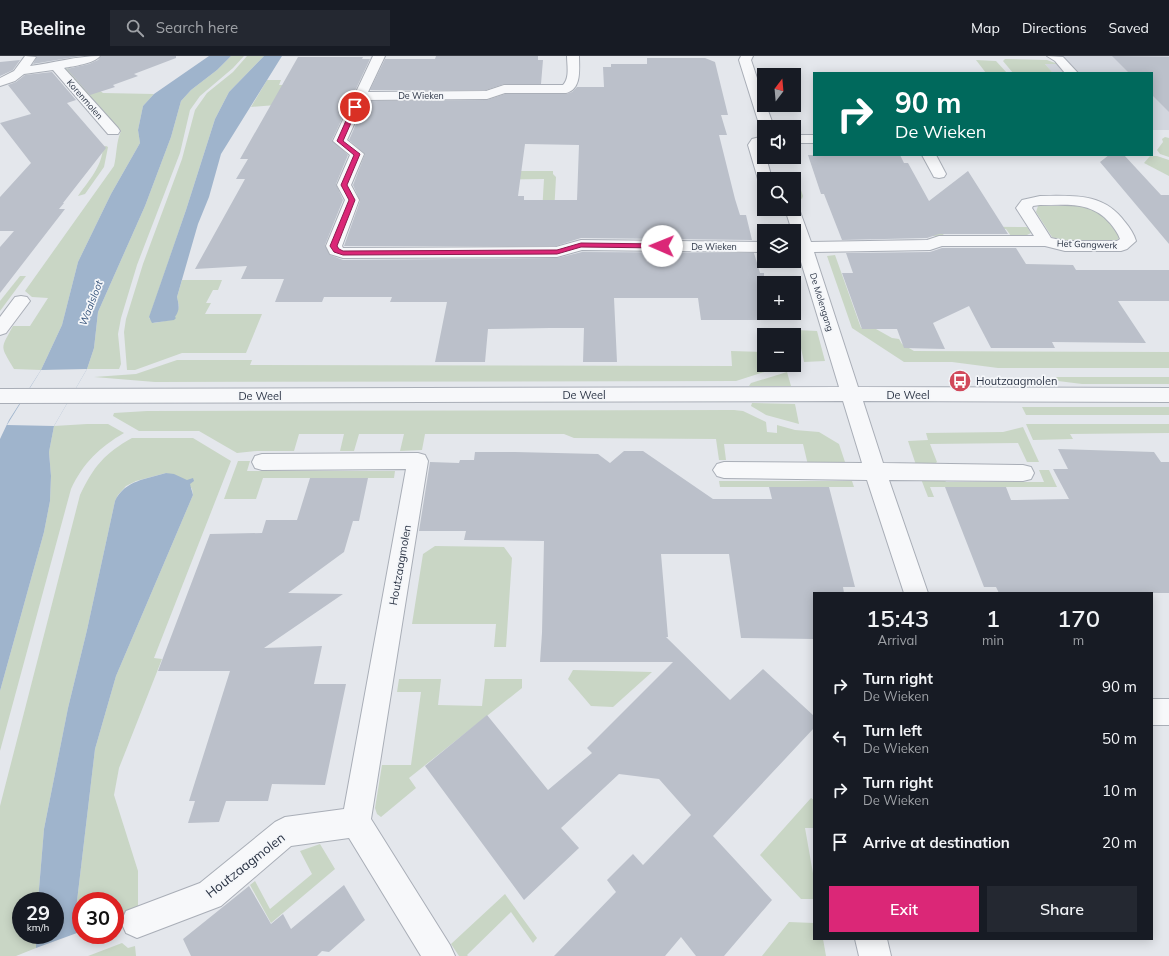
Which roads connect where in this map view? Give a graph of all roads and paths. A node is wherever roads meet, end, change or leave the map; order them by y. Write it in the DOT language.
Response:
graph roads {
  1 [pos="30,56"];
  2 [pos="94,56"];
  3 [pos="379,56"];
  4 [pos="573,56"];
  5 [pos="747,56"];
  6 [pos="1053,56"];
  7 [pos="57,67"];
  8 [pos="23,71"];
  9 [pos="1071,72"];
  10 [pos="0,82"];
  11 [pos="360,96"];
  12 [pos="765,120"];
  13 [pos="113,131"];
  14 [pos="801,139"];
  15 [pos="813,139"];
  16 [pos="757,142"];
  17 [pos="757,152"];
  18 [pos="930,156"];
  19 [pos="940,174"];
  20 [pos="1046,241"];
  21 [pos="757,247"];
  22 [pos="801,247"];
  23 [pos="801,250"];
  24 [pos="21,302"];
  25 [pos="0,329"];
  26 [pos="852,394"];
  27 [pos="1169,395"];
  28 [pos="0,396"];
  29 [pos="262,462"];
  30 [pos="724,470"];
  31 [pos="875,471"];
  32 [pos="1022,473"];
  33 [pos="916,592"];
  34 [pos="1153,712"];
  35 [pos="1169,712"];
  36 [pos="356,822"];
  37 [pos="137,922"];
  38 [pos="871,940"];
  39 [pos="439,956"];
  40 [pos="874,956"];
  1 -- 8 [label="street"];
  2 -- 7 [label="street, Korenmolen"];
  3 -- 11 [label="street, De Wieken"];
  4 -- 11 [label="street, De Wieken"];
  5 -- 12 [label="street"];
  6 -- 9 [label="street"];
  7 -- 8 [label="street, Korenmolen"];
  7 -- 13 [label="street, Korenmolen"];
  8 -- 10 [label="street, Korenmolen"];
  11 -- 21 [label="street, De Wieken"];
  14 -- 15 [label="street"];
  16 -- 17 [label="street"];
  18 -- 19 [label="street"];
  20 -- 20 [label="street, Het Gangwerk"];
  20 -- 22 [label="street, Het Gangwerk"];
  23 -- 26 [label="street, De Molengang"];
  24 -- 25 [label="street"];
  26 -- 27 [label="street, De Weel"];
  26 -- 28 [label="street, De Weel"];
  26 -- 31 [label="street"];
  29 -- 36 [label="street, Houtzaagmolen"];
  30 -- 31 [label="street"];
  31 -- 32 [label="street"];
  31 -- 33 [label="street"];
  34 -- 35 [label="street"];
  36 -- 37 [label="street, Houtzaagmolen"];
  36 -- 39 [label="street"];
  38 -- 40 [label="street"];
}
